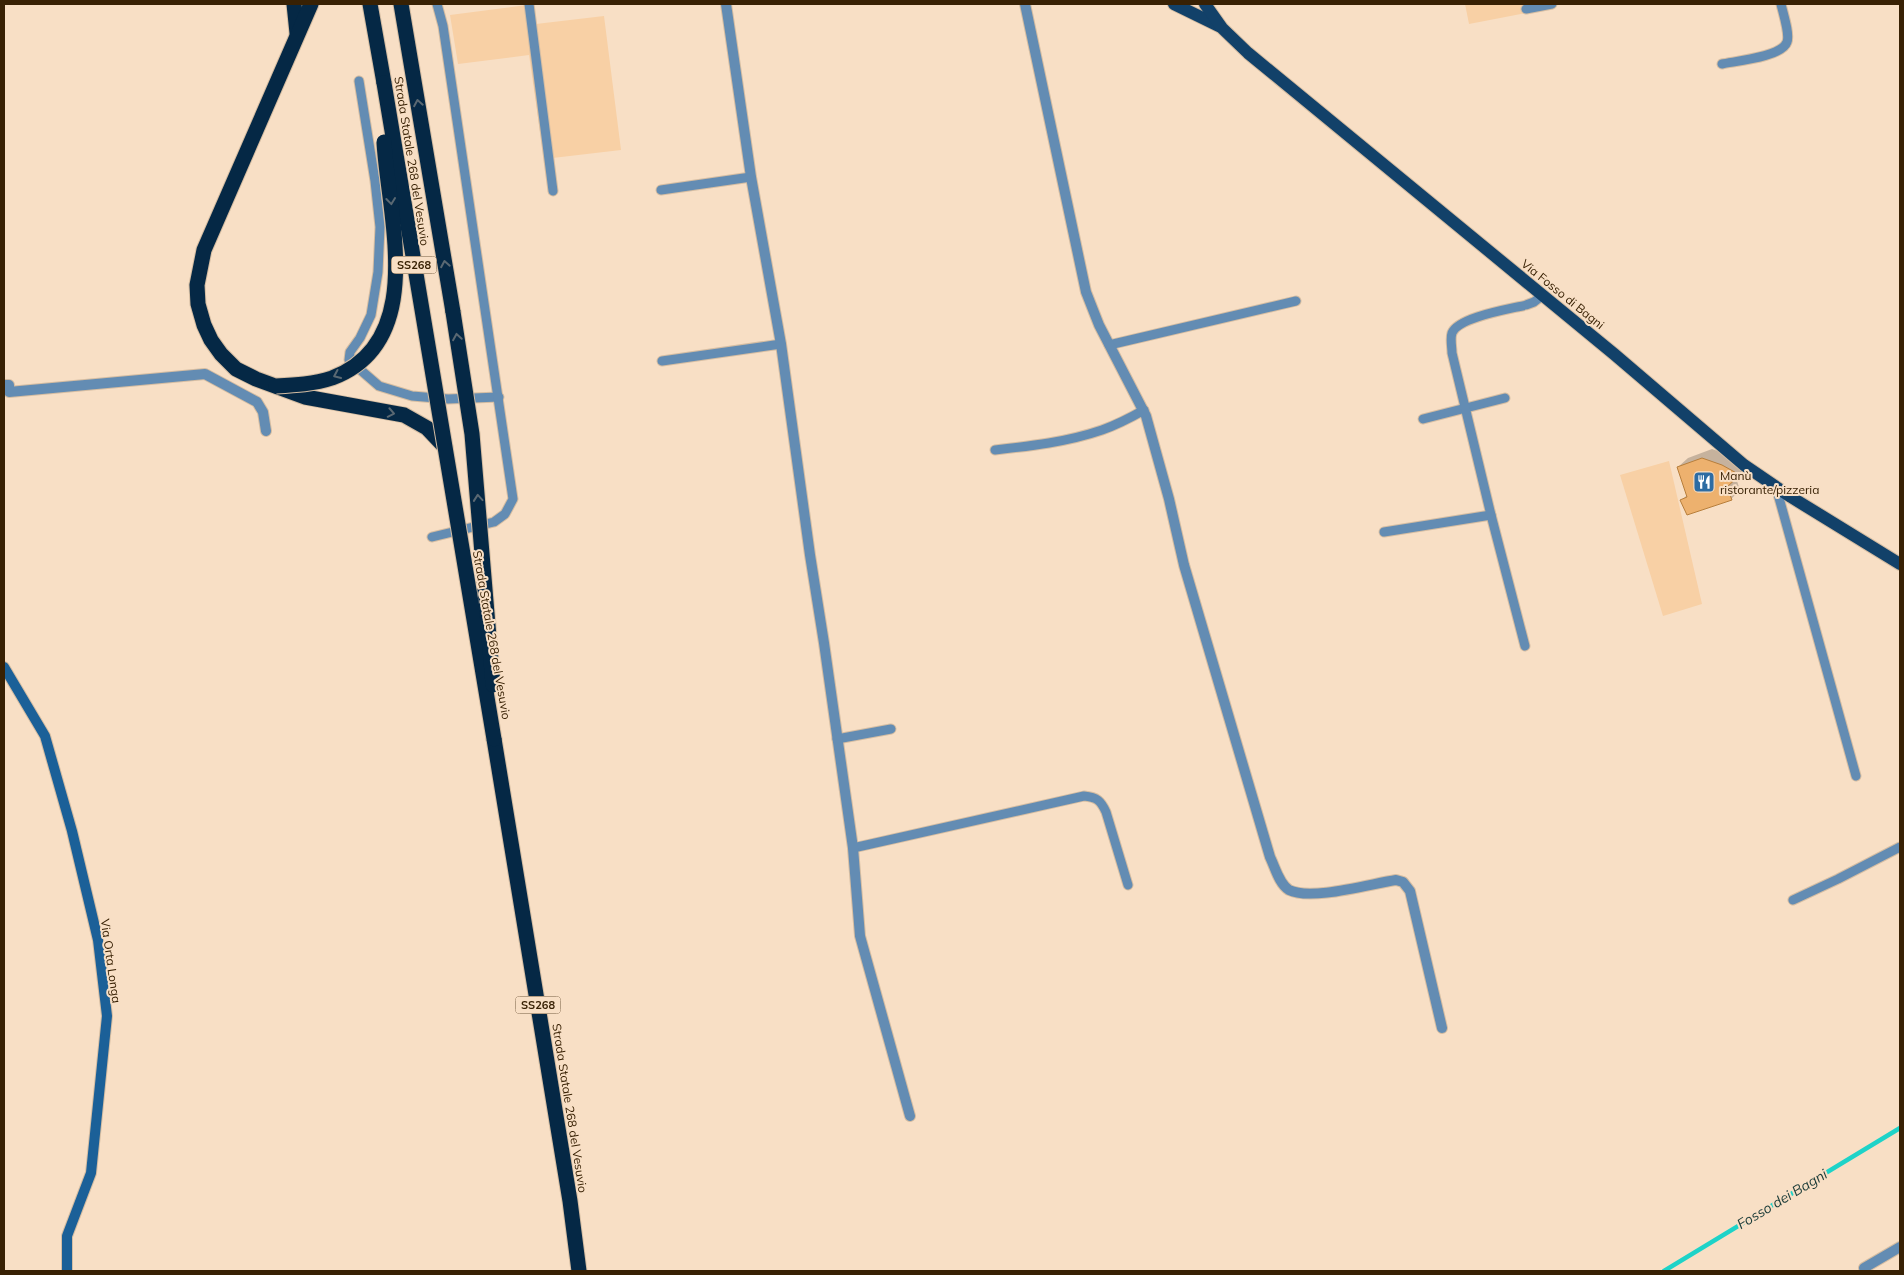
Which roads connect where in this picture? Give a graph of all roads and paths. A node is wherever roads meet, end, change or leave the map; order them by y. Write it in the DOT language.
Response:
graph roads {
  1 [pos="294,4"];
  2 [pos="311,4"];
  3 [pos="370,4"];
  4 [pos="401,4"];
  5 [pos="437,4"];
  6 [pos="530,4"];
  7 [pos="726,4"];
  8 [pos="1026,4"];
  9 [pos="1174,4"];
  10 [pos="1205,4"];
  11 [pos="1552,4"];
  12 [pos="1780,4"];
  13 [pos="1526,9"];
  14 [pos="1222,28"];
  15 [pos="297,35"];
  16 [pos="1722,64"];
  17 [pos="359,81"];
  18 [pos="384,83"];
  19 [pos="751,177"];
  20 [pos="661,190"];
  21 [pos="553,191"];
  22 [pos="1543,295"];
  23 [pos="1296,301"];
  24 [pos="781,344"];
  25 [pos="1110,345"];
  26 [pos="662,361"];
  27 [pos="4,385"];
  28 [pos="276,386"];
  29 [pos="499,397"];
  30 [pos="1505,398"];
  31 [pos="1465,408"];
  32 [pos="1144,410"];
  33 [pos="1423,419"];
  34 [pos="266,431"];
  35 [pos="445,447"];
  36 [pos="995,450"];
  37 [pos="1776,487"];
  38 [pos="1491,515"];
  39 [pos="1384,532"];
  40 [pos="432,537"];
  41 [pos="1900,564"];
  42 [pos="1525,646"];
  43 [pos="4,668"];
  44 [pos="891,728"];
  45 [pos="494,739"];
  46 [pos="836,739"];
  47 [pos="1856,776"];
  48 [pos="1900,847"];
  49 [pos="853,848"];
  50 [pos="1128,885"];
  51 [pos="1793,900"];
  52 [pos="1442,1028"];
  53 [pos="910,1116"];
  54 [pos="1900,1247"];
  55 [pos="1864,1268"];
  56 [pos="67,1271"];
  57 [pos="579,1271"];
  1 -- 15 [label="highway"];
  2 -- 15 [label="highway"];
  3 -- 18 [label="highway, Strada Statale 268 del Vesuvio / SS268"];
  45 -- 4 [label="highway, one-way, bridge"];
  5 -- 29 [label="lane"];
  6 -- 21 [label="lane"];
  7 -- 19 [label="street"];
  8 -- 25 [label="street"];
  9 -- 14 [label="main road, Via Fosso di Bagni"];
  10 -- 14 [label="main road, Via Fosso di Bagni"];
  11 -- 13 [label="lane"];
  12 -- 16 [label="lane"];
  14 -- 22 [label="main road, Via Fosso di Bagni"];
  15 -- 28 [label="highway"];
  17 -- 29 [label="lane"];
  18 -- 28 [label="highway, one-way, bridge"];
  18 -- 35 [label="highway, Strada Statale 268 del Vesuvio / SS268, bridge"];
  19 -- 20 [label="lane"];
  19 -- 24 [label="street"];
  22 -- 31 [label="lane"];
  22 -- 37 [label="main road, Via Fosso di Bagni"];
  23 -- 25 [label="lane"];
  24 -- 26 [label="lane"];
  24 -- 46 [label="street"];
  25 -- 32 [label="street"];
  27 -- 34 [label="street"];
  28 -- 35 [label="highway, one-way, bridge"];
  29 -- 40 [label="lane"];
  30 -- 31 [label="lane"];
  31 -- 33 [label="lane"];
  31 -- 38 [label="lane"];
  32 -- 36 [label="lane"];
  32 -- 52 [label="street"];
  35 -- 45 [label="highway, Strada Statale 268 del Vesuvio / SS268, bridge"];
  37 -- 41 [label="main road, Via Fosso di Bagni"];
  37 -- 47 [label="lane"];
  38 -- 39 [label="lane"];
  38 -- 42 [label="lane"];
  43 -- 56 [label="street, Via Orta Longa"];
  44 -- 46 [label="lane"];
  45 -- 57 [label="highway, Strada Statale 268 del Vesuvio / SS268"];
  46 -- 49 [label="street"];
  48 -- 51 [label="lane"];
  49 -- 50 [label="lane"];
  49 -- 53 [label="street"];
  54 -- 55 [label="street"];
}
